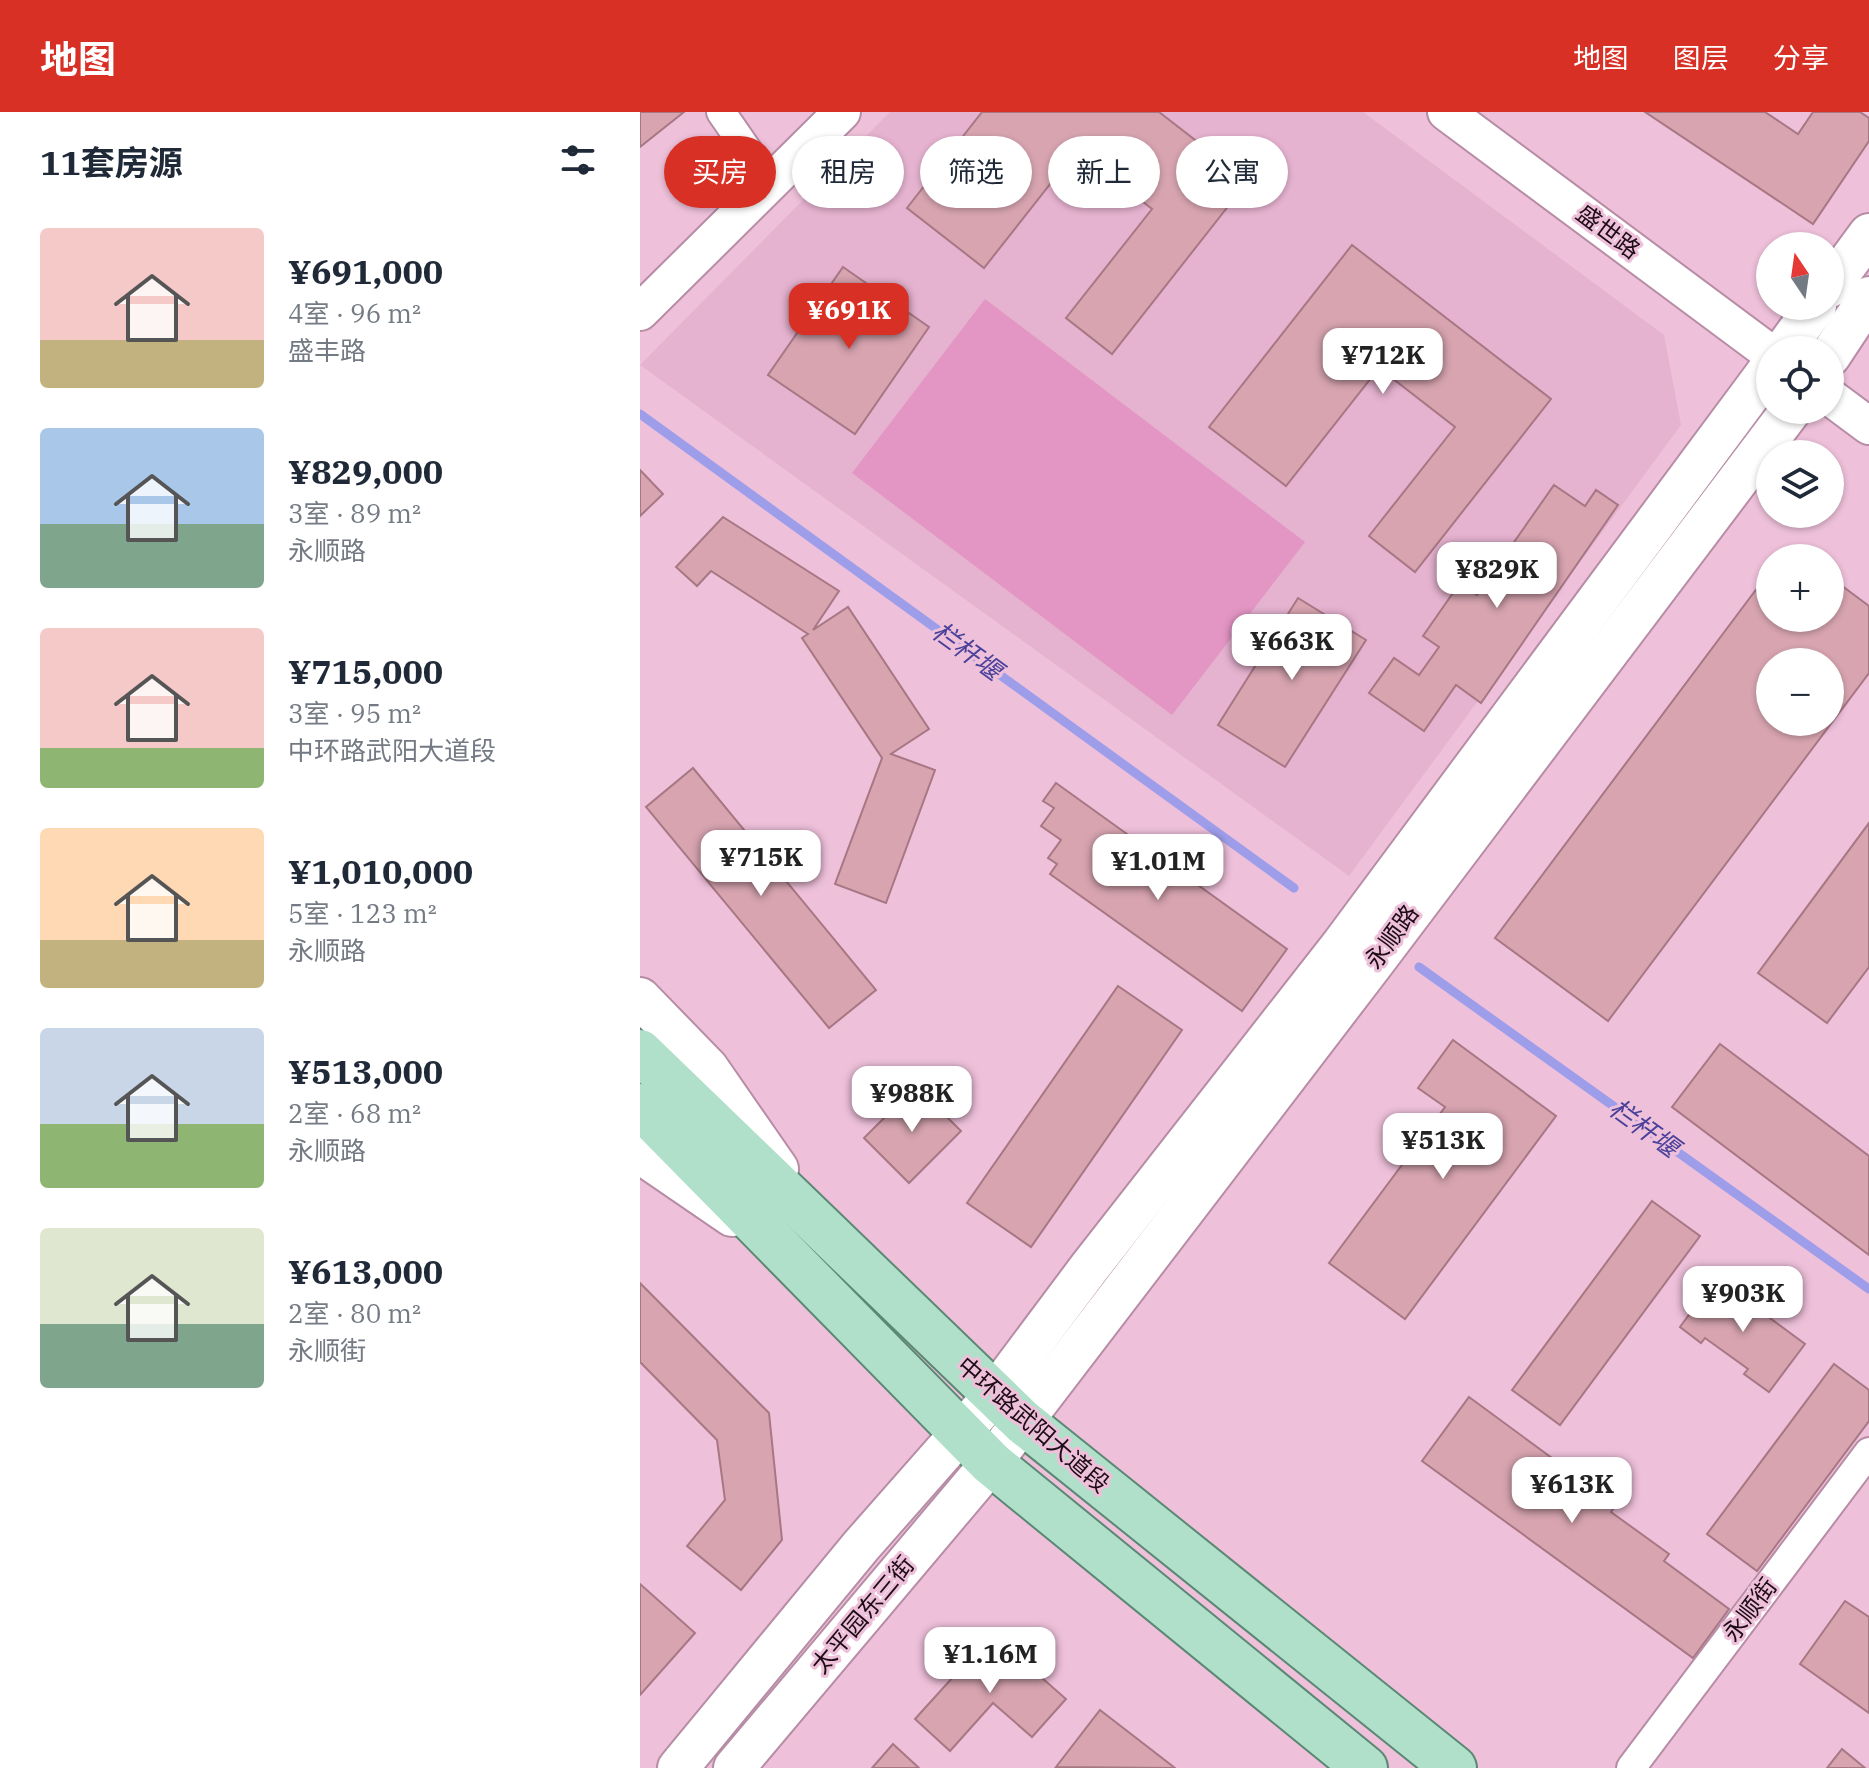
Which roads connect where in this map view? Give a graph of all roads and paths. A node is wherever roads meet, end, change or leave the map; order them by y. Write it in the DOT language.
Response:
graph roads {
  1 [pos="721,112"];
  2 [pos="842,112"];
  3 [pos="1446,112"];
  4 [pos="738,136"];
  5 [pos="776,177"];
  6 [pos="745,208"];
  7 [pos="1869,234"];
  8 [pos="1844,268"];
  9 [pos="1869,297"];
  10 [pos="640,312"];
  11 [pos="1843,336"];
  12 [pos="1756,343"];
  13 [pos="1756,387"];
  14 [pos="1844,407"];
  15 [pos="1780,424"];
  16 [pos="1869,426"];
  17 [pos="640,998"];
  18 [pos="640,1052"];
  19 [pos="652,1117"];
  20 [pos="816,1225"];
  21 [pos="1008,1408"];
  22 [pos="977,1448"];
  23 [pos="1869,1452"];
  24 [pos="678,1768"];
  25 [pos="734,1768"];
  26 [pos="1365,1768"];
  27 [pos="1454,1768"];
  28 [pos="1631,1768"];
  1 -- 4 [label="street"];
  2 -- 5 [label="street"];
  3 -- 12 [label="street, 盛世路"];
  6 -- 10 [label="street"];
  7 -- 8 [label="main road"];
  9 -- 11 [label="main road"];
  13 -- 21 [label="main road"];
  14 -- 16 [label="street"];
  15 -- 21 [label="main road, 永顺路"];
  17 -- 20 [label="main road"];
  18 -- 19 [label="main road, 中环路武阳大道段"];
  19 -- 20 [label="main road, 中环路武阳大道段"];
  19 -- 22 [label="main road, 中环路武阳大道段"];
  20 -- 21 [label="main road, 中环路武阳大道段"];
  21 -- 22 [label="main road, 永顺路"];
  21 -- 27 [label="main road, 中环路武阳大道段"];
  22 -- 24 [label="main road"];
  22 -- 25 [label="main road, 太平园东三街"];
  22 -- 26 [label="main road, 中环路武阳大道段"];
  23 -- 28 [label="street, 永顺街"];
}
